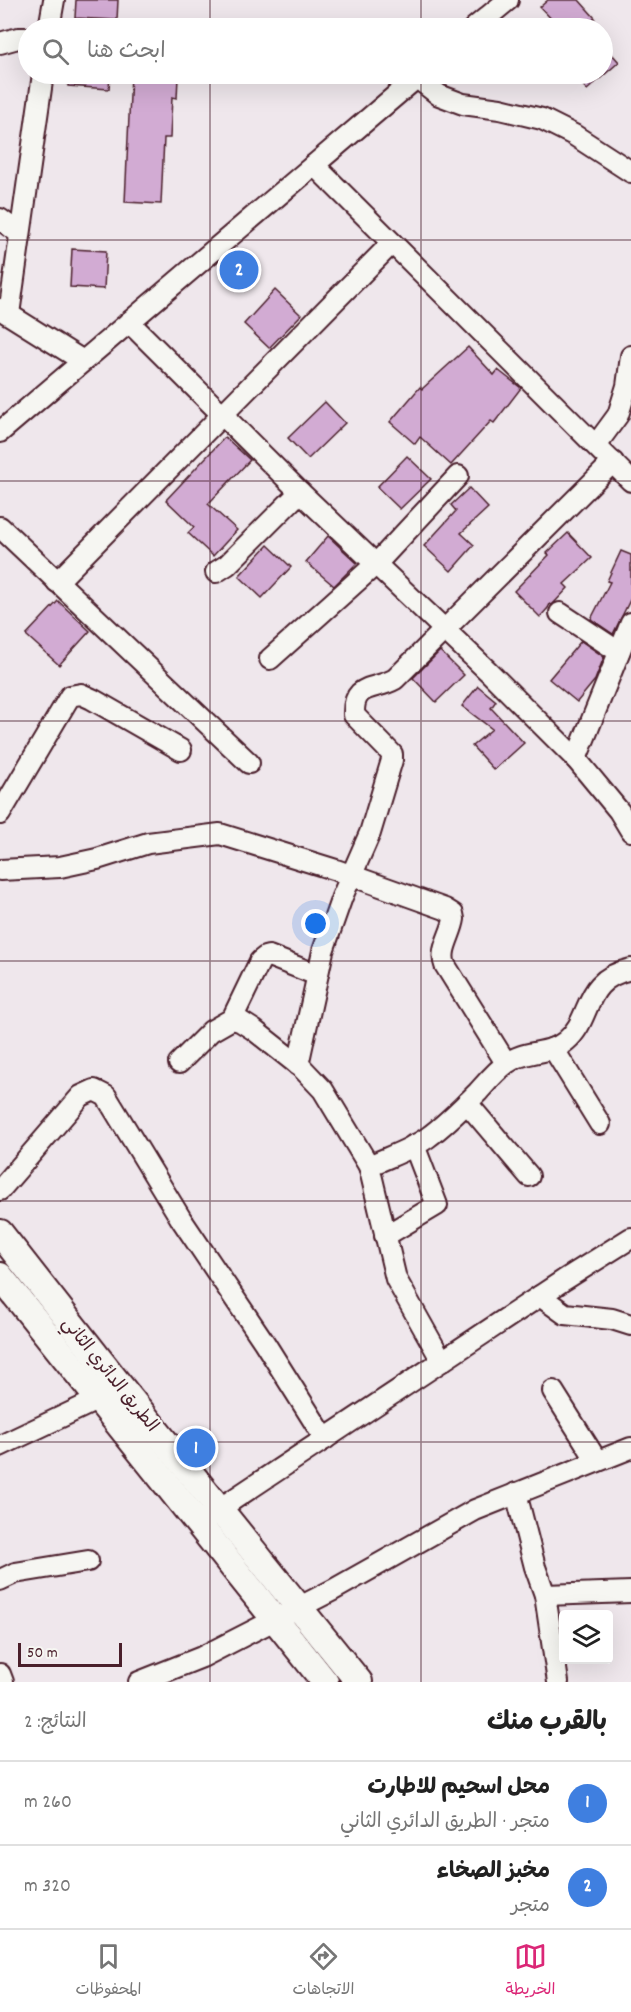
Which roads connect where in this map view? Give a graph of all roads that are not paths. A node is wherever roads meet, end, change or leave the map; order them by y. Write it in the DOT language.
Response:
graph roads {
  1 [pos="54,0"];
  2 [pos="508,0"];
  3 [pos="51,18"];
  4 [pos="486,18"];
  5 [pos="18,38"];
  6 [pos="0,43"];
  7 [pos="42,84"];
  8 [pos="408,84"];
  9 [pos="428,84"];
  10 [pos="314,165"];
  11 [pos="631,172"];
  12 [pos="0,219"];
  13 [pos="20,234"];
  14 [pos="392,243"];
  15 [pos="5,312"];
  16 [pos="129,322"];
  17 [pos="631,356"];
  18 [pos="83,361"];
  19 [pos="223,416"];
  20 [pos="0,432"];
  21 [pos="596,445"];
  22 [pos="613,462"];
  23 [pos="458,476"];
  24 [pos="631,481"];
  25 [pos="300,492"];
  26 [pos="0,527"];
  27 [pos="376,564"];
  28 [pos="216,572"];
  29 [pos="57,582"];
  30 [pos="560,613"];
  31 [pos="631,622"];
  32 [pos="445,630"];
  33 [pos="619,652"];
  34 [pos="270,659"];
  35 [pos="181,750"];
  36 [pos="576,759"];
  37 [pos="249,764"];
  38 [pos="0,814"];
  39 [pos="631,831"];
  40 [pos="0,870"];
  41 [pos="351,875"];
  42 [pos="631,969"];
  43 [pos="317,975"];
  44 [pos="232,1019"];
  45 [pos="553,1048"];
  46 [pos="180,1063"];
  47 [pos="506,1063"];
  48 [pos="298,1065"];
  49 [pos="467,1103"];
  50 [pos="600,1124"];
  51 [pos="414,1146"];
  52 [pos="369,1166"];
  53 [pos="529,1176"];
  54 [pos="0,1190"];
  55 [pos="0,1233"];
  56 [pos="385,1236"];
  57 [pos="631,1238"];
  58 [pos="0,1276"];
  59 [pos="540,1296"];
  60 [pos="631,1325"];
  61 [pos="442,1361"];
  62 [pos="553,1391"];
  63 [pos="99,1399"];
  64 [pos="325,1439"];
  65 [pos="0,1446"];
  66 [pos="631,1448"];
  67 [pos="597,1461"];
  68 [pos="516,1493"];
  69 [pos="220,1508"];
  70 [pos="198,1524"];
  71 [pos="88,1561"];
  72 [pos="0,1580"];
  73 [pos="631,1592"];
  74 [pos="545,1595"];
  75 [pos="297,1607"];
  76 [pos="274,1619"];
  77 [pos="0,1674"];
  78 [pos="3,1682"];
  79 [pos="139,1682"];
  80 [pos="326,1682"];
  81 [pos="358,1682"];
  82 [pos="558,1682"];
  1 -- 3 [label="street"];
  2 -- 4 [label="street"];
  5 -- 6 [label="street"];
  7 -- 13 [label="street"];
  8 -- 10 [label="street"];
  9 -- 11 [label="street"];
  10 -- 14 [label="street"];
  10 -- 16 [label="street"];
  12 -- 13 [label="street"];
  13 -- 15 [label="street"];
  14 -- 19 [label="street"];
  14 -- 21 [label="street"];
  15 -- 18 [label="street"];
  16 -- 18 [label="street"];
  16 -- 19 [label="street"];
  17 -- 21 [label="street"];
  18 -- 20 [label="street"];
  19 -- 25 [label="street"];
  19 -- 29 [label="street"];
  21 -- 22 [label="street"];
  22 -- 24 [label="street"];
  22 -- 32 [label="street"];
  23 -- 27 [label="street"];
  25 -- 27 [label="street"];
  25 -- 28 [label="street"];
  26 -- 29 [label="street"];
  27 -- 32 [label="street"];
  27 -- 34 [label="street"];
  29 -- 37 [label="street"];
  30 -- 33 [label="street"];
  31 -- 33 [label="street"];
  32 -- 36 [label="street"];
  32 -- 41 [label="street"];
  33 -- 36 [label="street"];
  35 -- 38 [label="street"];
  36 -- 39 [label="street"];
  40 -- 41 [label="street"];
  41 -- 43 [label="street"];
  41 -- 47 [label="street"];
  42 -- 45 [label="street"];
  43 -- 44 [label="street"];
  43 -- 48 [label="street"];
  44 -- 46 [label="street"];
  44 -- 48 [label="street"];
  45 -- 47 [label="street"];
  45 -- 50 [label="street"];
  47 -- 49 [label="street"];
  48 -- 52 [label="street"];
  49 -- 51 [label="street"];
  49 -- 53 [label="street"];
  51 -- 52 [label="street"];
  51 -- 56 [label="street"];
  52 -- 56 [label="street"];
  54 -- 64 [label="street"];
  55 -- 69 [label="main road, الطريق الدائري الثاني"];
  56 -- 61 [label="street"];
  57 -- 59 [label="street"];
  58 -- 63 [label="main road, الطريق الدائري الثاني"];
  59 -- 60 [label="street"];
  59 -- 61 [label="street"];
  61 -- 64 [label="street"];
  62 -- 67 [label="street"];
  63 -- 65 [label="street"];
  63 -- 70 [label="main road, الطريق الدائري الثاني"];
  64 -- 69 [label="street"];
  66 -- 67 [label="street"];
  67 -- 68 [label="street"];
  68 -- 74 [label="street"];
  68 -- 75 [label="street"];
  69 -- 70 [label="street"];
  69 -- 75 [label="main road, الطريق الدائري الثاني"];
  70 -- 76 [label="main road, الطريق الدائري الثاني"];
  71 -- 72 [label="street"];
  73 -- 74 [label="street"];
  74 -- 82 [label="street"];
  75 -- 76 [label="street"];
  75 -- 81 [label="main road, الطريق الدائري الثاني"];
  76 -- 79 [label="street"];
  76 -- 80 [label="main road, الطريق الدائري الثاني"];
  77 -- 78 [label="street"];
}
